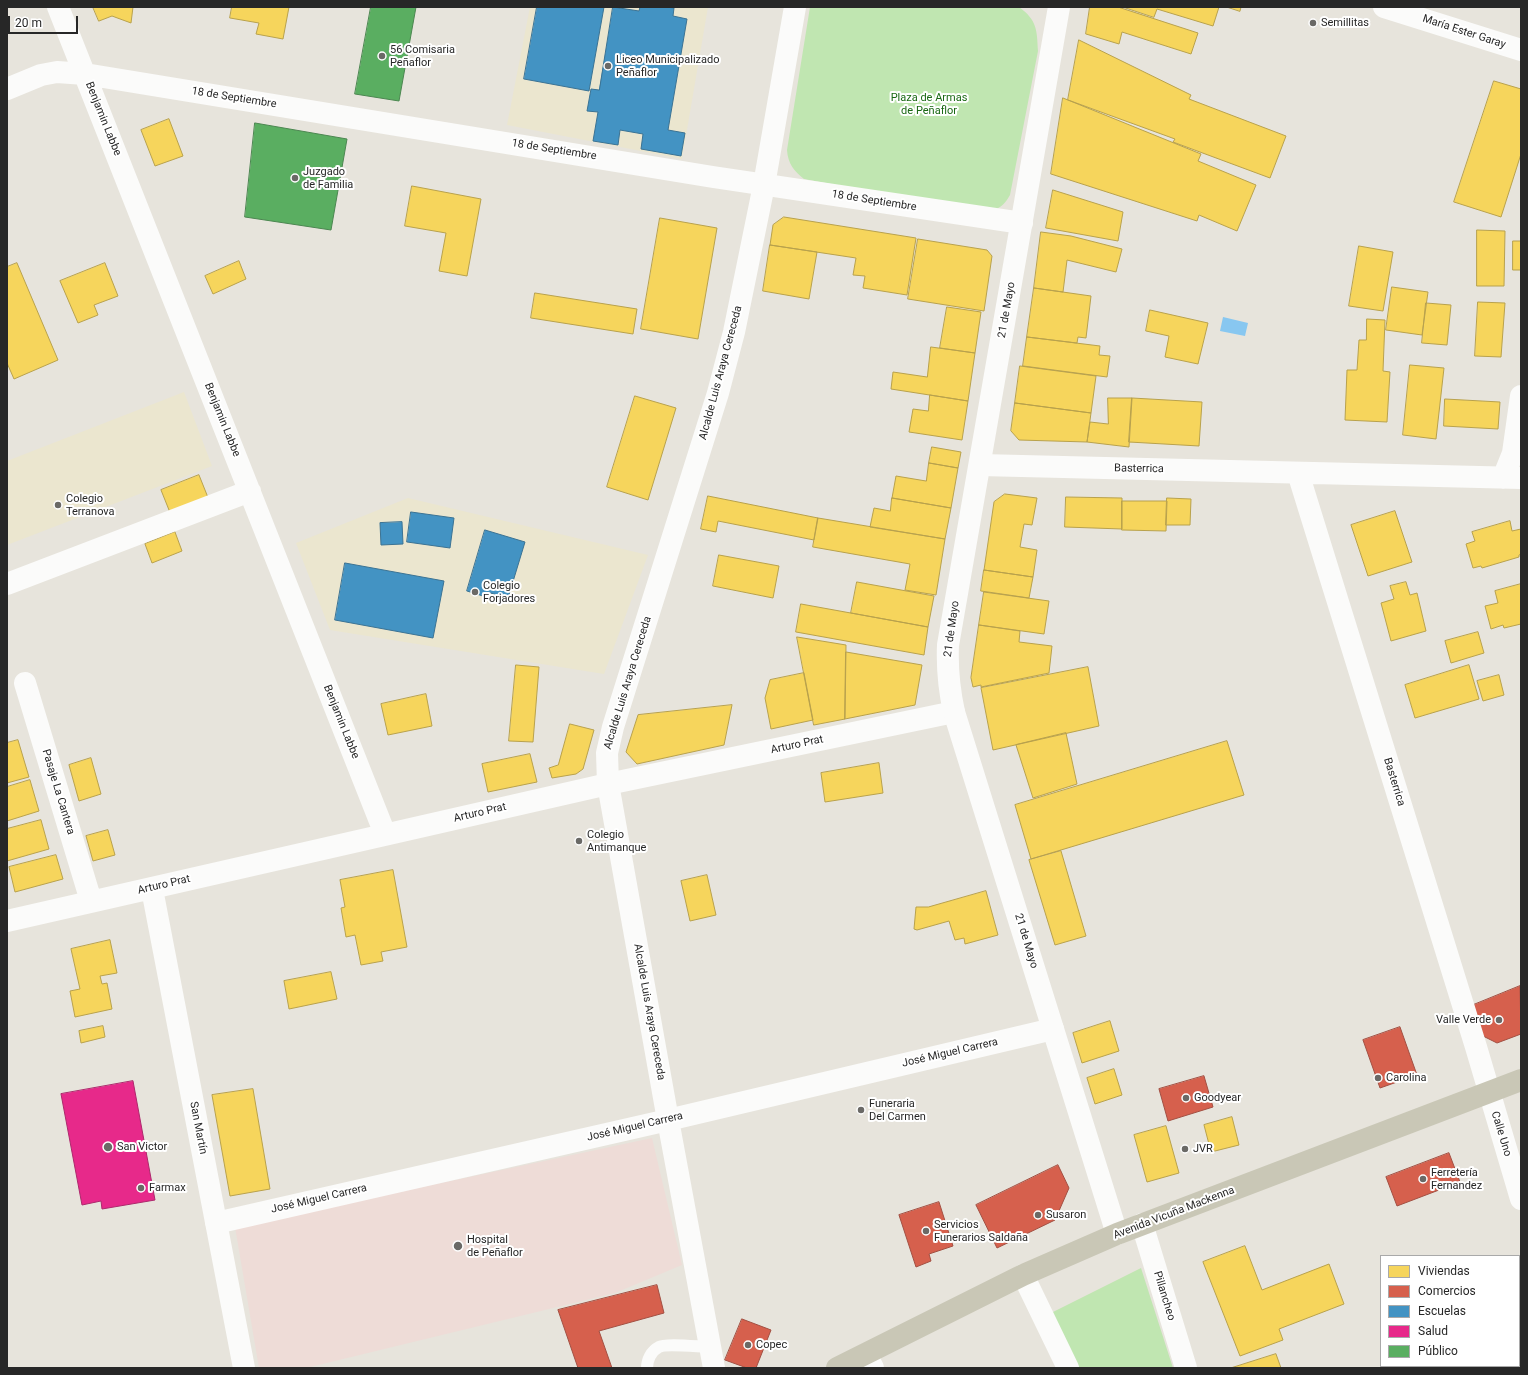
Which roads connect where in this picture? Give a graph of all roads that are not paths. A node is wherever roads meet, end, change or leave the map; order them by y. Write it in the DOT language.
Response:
graph roads {
  1 [pos="58,7"];
  2 [pos="795,7"];
  3 [pos="1059,7"];
  4 [pos="1384,7"];
  5 [pos="1521,50"];
  6 [pos="85,74"];
  7 [pos="7,89"];
  8 [pos="764,184"];
  9 [pos="1022,223"];
  10 [pos="1521,396"];
  11 [pos="980,465"];
  12 [pos="1298,473"];
  13 [pos="1512,478"];
  14 [pos="250,491"];
  15 [pos="7,584"];
  16 [pos="25,683"];
  17 [pos="954,712"];
  18 [pos="608,784"];
  19 [pos="385,834"];
  20 [pos="152,888"];
  21 [pos="91,901"];
  22 [pos="7,921"];
  23 [pos="1053,1029"];
  24 [pos="1521,1080"];
  25 [pos="1488,1092"];
  26 [pos="668,1120"];
  27 [pos="1521,1199"];
  28 [pos="216,1223"];
  29 [pos="1142,1224"];
  30 [pos="1117,1234"];
  31 [pos="1024,1275"];
  32 [pos="710,1347"];
  33 [pos="869,1361"];
  34 [pos="244,1368"];
  35 [pos="647,1368"];
  36 [pos="714,1368"];
  37 [pos="837,1368"];
  38 [pos="1068,1368"];
  39 [pos="1186,1368"];
  1 -- 6 [label="street, Benjamin Labbe"];
  2 -- 8 [label="street, Alcalde Luis Araya Cereceda"];
  3 -- 9 [label="street, 21 de Mayo"];
  4 -- 5 [label="street, María Ester Garay"];
  6 -- 7 [label="street, 18 de Septiembre"];
  6 -- 8 [label="street, 18 de Septiembre"];
  6 -- 14 [label="street, Benjamin Labbe"];
  8 -- 9 [label="street, 18 de Septiembre"];
  8 -- 18 [label="street, Alcalde Luis Araya Cereceda"];
  9 -- 11 [label="street, 21 de Mayo"];
  10 -- 13 [label="street"];
  11 -- 12 [label="street, Basterrica"];
  11 -- 17 [label="street, 21 de Mayo"];
  12 -- 13 [label="street, Basterrica"];
  12 -- 25 [label="street, Basterrica"];
  14 -- 15 [label="street"];
  14 -- 19 [label="street, Benjamin Labbe"];
  16 -- 21 [label="street, Pasaje La Cantera"];
  17 -- 18 [label="street, Arturo Prat"];
  17 -- 23 [label="street, 21 de Mayo"];
  18 -- 19 [label="street, Arturo Prat"];
  18 -- 26 [label="street, Alcalde Luis Araya Cereceda"];
  19 -- 20 [label="street, Arturo Prat"];
  20 -- 21 [label="street, Arturo Prat"];
  20 -- 28 [label="street, San Martín"];
  21 -- 22 [label="street, Arturo Prat"];
  23 -- 26 [label="street, José Miguel Carrera"];
  23 -- 30 [label="street, 21 de Mayo"];
  24 -- 25 [label="main road, Avenida Vicuña Mackenna"];
  25 -- 27 [label="street, Calle Uno"];
  25 -- 29 [label="main road, Avenida Vicuña Mackenna"];
  26 -- 28 [label="street, José Miguel Carrera"];
  26 -- 32 [label="street, Alcalde Luis Araya Cereceda"];
  28 -- 34 [label="street, San Martín"];
  29 -- 30 [label="main road, Avenida Vicuña Mackenna"];
  29 -- 39 [label="street, Pillancheo"];
  30 -- 31 [label="main road, Avenida Vicuña Mackenna"];
  31 -- 33 [label="main road, Avenida Vicuña Mackenna"];
  31 -- 38 [label="street"];
  32 -- 35 [label="lane"];
  32 -- 36 [label="street, Alcalde Luis Araya Cereceda"];
  33 -- 37 [label="main road, Avenida Vicuña Mackenna"];
}
